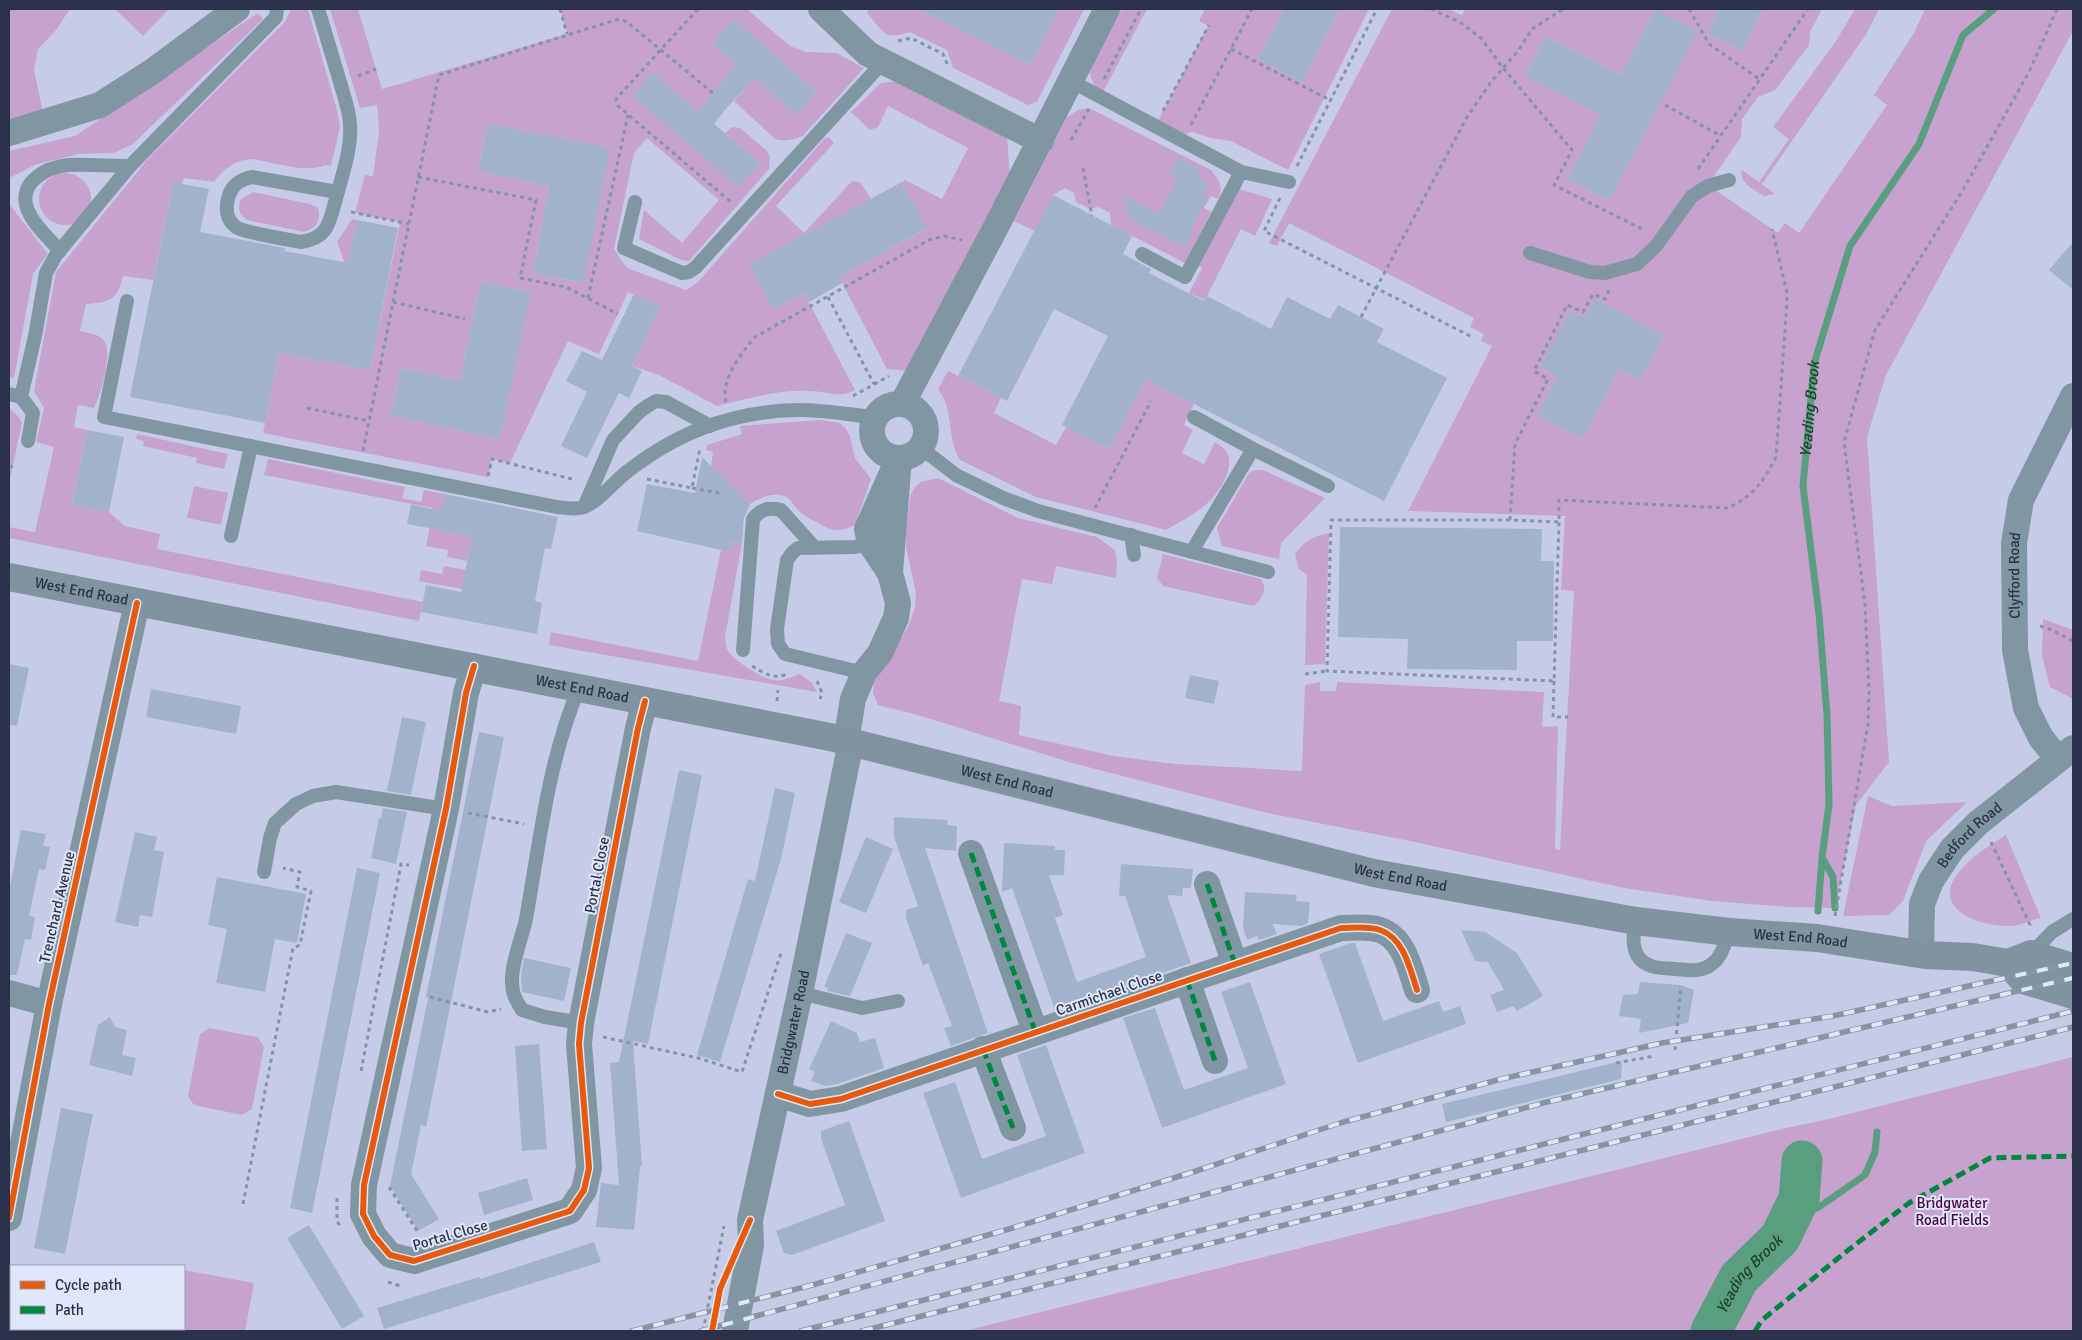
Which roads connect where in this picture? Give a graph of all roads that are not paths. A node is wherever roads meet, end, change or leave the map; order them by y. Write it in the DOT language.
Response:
graph roads {
  1 [pos="237,9"];
  2 [pos="278,9"];
  3 [pos="318,9"];
  4 [pos="821,9"];
  5 [pos="1107,9"];
  6 [pos="883,62"];
  7 [pos="1071,81"];
  8 [pos="9,133"];
  9 [pos="1041,141"];
  10 [pos="130,166"];
  11 [pos="1241,172"];
  12 [pos="1729,180"];
  13 [pos="1289,182"];
  14 [pos="338,192"];
  15 [pos="635,202"];
  16 [pos="60,251"];
  17 [pos="1530,253"];
  18 [pos="1142,254"];
  19 [pos="127,301"];
  20 [pos="15,396"];
  21 [pos="2073,396"];
  22 [pos="902,404"];
  23 [pos="876,417"];
  24 [pos="1194,417"];
  25 [pos="710,426"];
  26 [pos="28,441"];
  27 [pos="251,446"];
  28 [pos="1253,449"];
  29 [pos="910,453"];
  30 [pos="1328,486"];
  31 [pos="584,507"];
  32 [pos="1131,535"];
  33 [pos="231,536"];
  34 [pos="870,543"];
  35 [pos="815,548"];
  36 [pos="1192,551"];
  37 [pos="1134,555"];
  38 [pos="1268,572"];
  39 [pos="890,573"];
  40 [pos="9,577"];
  41 [pos="137,603"];
  42 [pos="743,650"];
  43 [pos="474,666"];
  44 [pos="864,673"];
  45 [pos="579,688"];
  46 [pos="646,701"];
  47 [pos="849,741"];
  48 [pos="2065,753"];
  49 [pos="446,809"];
  50 [pos="971,853"];
  51 [pos="265,868"];
  52 [pos="1207,884"];
  53 [pos="2073,919"];
  54 [pos="1636,921"];
  55 [pos="1729,932"];
  56 [pos="2022,949"];
  57 [pos="1921,955"];
  58 [pos="1236,964"];
  59 [pos="2073,967"];
  60 [pos="1187,980"];
  61 [pos="1417,990"];
  62 [pos="9,993"];
  63 [pos="800,993"];
  64 [pos="2073,995"];
  65 [pos="898,1001"];
  66 [pos="48,1004"];
  67 [pos="580,1028"];
  68 [pos="1035,1031"];
  69 [pos="983,1049"];
  70 [pos="1215,1061"];
  71 [pos="778,1094"];
  72 [pos="1013,1128"];
  73 [pos="9,1218"];
  74 [pos="735,1331"];
  1 -- 8 [label="street"];
  2 -- 10 [label="lane"];
  3 -- 14 [label="lane"];
  4 -- 6 [label="street"];
  5 -- 7 [label="street"];
  6 -- 9 [label="street"];
  6 -- 15 [label="lane"];
  7 -- 9 [label="street"];
  7 -- 11 [label="lane"];
  9 -- 22 [label="street"];
  10 -- 16 [label="lane"];
  10 -- 16 [label="lane"];
  11 -- 13 [label="lane"];
  11 -- 18 [label="lane"];
  12 -- 17 [label="lane"];
  14 -- 14 [label="lane"];
  16 -- 20 [label="lane"];
  19 -- 27 [label="lane"];
  20 -- 26 [label="lane"];
  21 -- 48 [label="street, Clyfford Road"];
  22 -- 23 [label="street"];
  22 -- 29 [label="street"];
  23 -- 25 [label="lane"];
  23 -- 29 [label="street"];
  24 -- 28 [label="lane"];
  25 -- 31 [label="lane"];
  25 -- 31 [label="lane"];
  27 -- 31 [label="lane"];
  27 -- 33 [label="lane"];
  28 -- 30 [label="lane"];
  28 -- 36 [label="lane"];
  29 -- 32 [label="lane"];
  29 -- 34 [label="street"];
  29 -- 39 [label="street"];
  32 -- 36 [label="lane"];
  32 -- 37 [label="lane"];
  34 -- 35 [label="lane"];
  34 -- 39 [label="street"];
  35 -- 42 [label="lane"];
  35 -- 44 [label="lane"];
  36 -- 38 [label="lane"];
  39 -- 44 [label="street"];
  40 -- 41 [label="main road, West End Road"];
  41 -- 43 [label="main road, West End Road"];
  41 -- 66 [label="street, Trenchard Avenue"];
  43 -- 45 [label="main road, West End Road"];
  43 -- 49 [label="street"];
  44 -- 47 [label="street, Bridgwater Road"];
  45 -- 46 [label="main road, West End Road"];
  45 -- 67 [label="lane"];
  46 -- 47 [label="main road, West End Road"];
  46 -- 67 [label="street, Portal Close"];
  47 -- 54 [label="main road, West End Road"];
  47 -- 63 [label="street, Bridgwater Road"];
  48 -- 57 [label="street, Bedford Road"];
  49 -- 51 [label="lane"];
  49 -- 67 [label="street, Portal Close"];
  50 -- 68 [label="street"];
  52 -- 58 [label="street"];
  53 -- 56 [label="lane"];
  54 -- 55 [label="main road, West End Road"];
  54 -- 55 [label="lane"];
  55 -- 57 [label="main road, West End Road"];
  56 -- 57 [label="main road, West End Road"];
  56 -- 59 [label="main road, West End Road"];
  56 -- 64 [label="main road"];
  58 -- 60 [label="street, Carmichael Close"];
  58 -- 61 [label="street, Carmichael Close"];
  60 -- 68 [label="street, Carmichael Close"];
  60 -- 70 [label="street"];
  62 -- 66 [label="street"];
  63 -- 65 [label="lane"];
  63 -- 71 [label="street, Bridgwater Road"];
  66 -- 73 [label="street, Trenchard Avenue"];
  68 -- 69 [label="street, Carmichael Close"];
  69 -- 71 [label="street, Carmichael Close"];
  69 -- 72 [label="street"];
  71 -- 74 [label="street, Bridgwater Road"];
}
